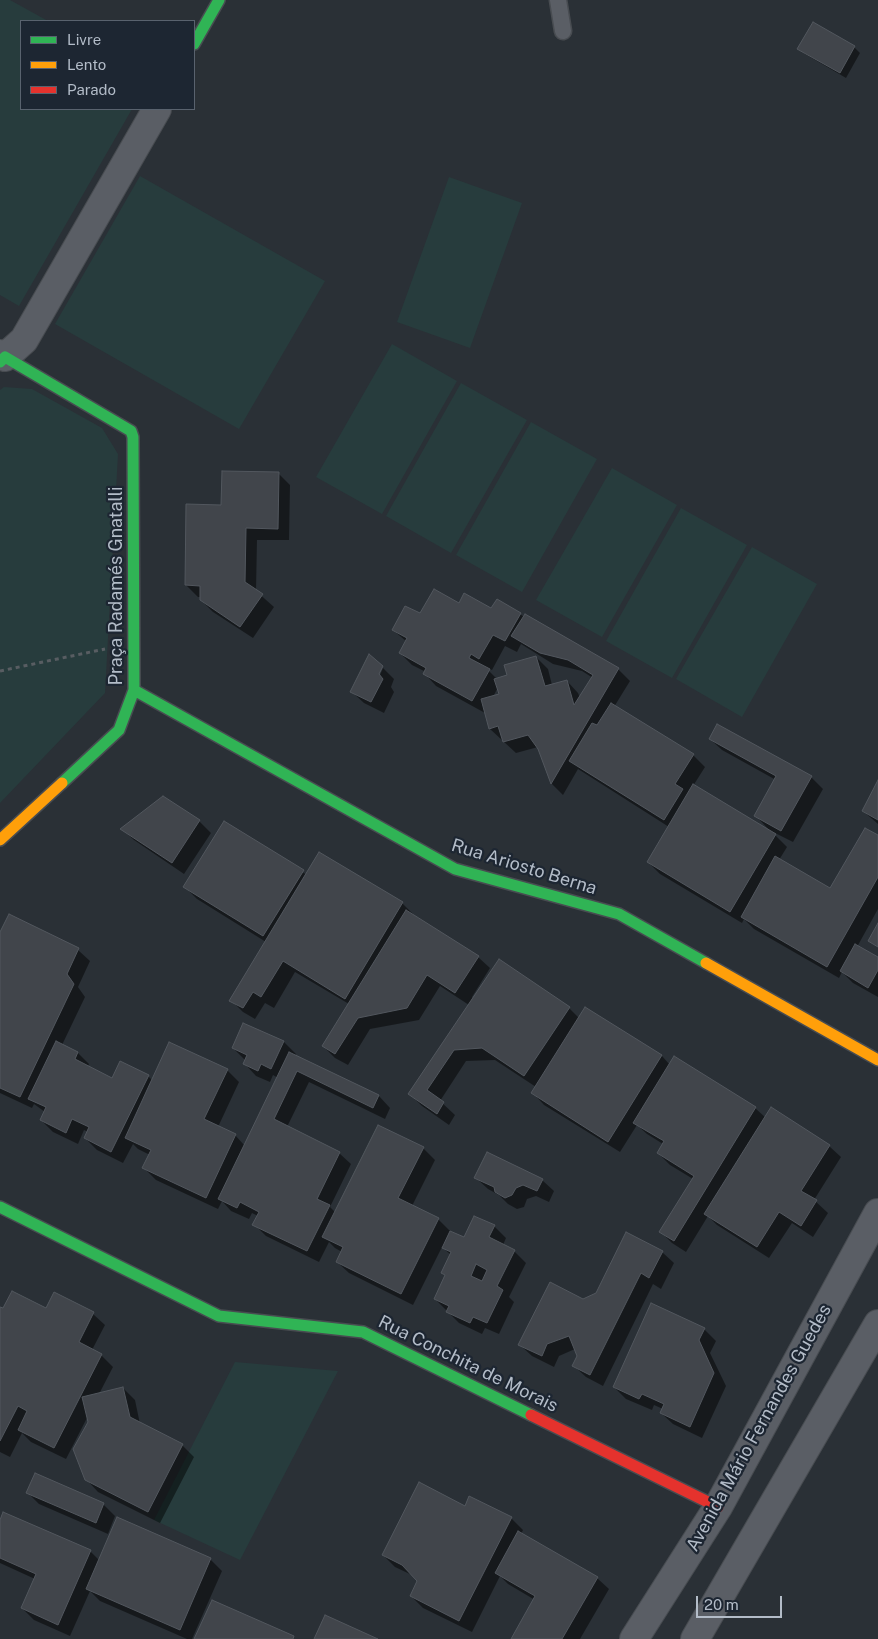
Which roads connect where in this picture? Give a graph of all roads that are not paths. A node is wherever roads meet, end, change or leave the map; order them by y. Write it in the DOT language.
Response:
graph roads {
  1 [pos="219,0"];
  2 [pos="558,0"];
  3 [pos="563,31"];
  4 [pos="195,42"];
  5 [pos="156,110"];
  6 [pos="2,357"];
  7 [pos="134,690"];
  8 [pos="0,840"];
  9 [pos="878,1060"];
  10 [pos="0,1207"];
  11 [pos="878,1213"];
  12 [pos="878,1324"];
  13 [pos="718,1508"];
  14 [pos="634,1639"];
  15 [pos="695,1639"];
  1 -- 4 [label="street"];
  2 -- 3 [label="lane"];
  5 -- 6 [label="street"];
  6 -- 7 [label="street, Praça Radamés Gnatalli"];
  7 -- 8 [label="street, Praça Radamés Gnatalli"];
  7 -- 9 [label="street, Rua Ariosto Berna"];
  10 -- 13 [label="street, Rua Conchita de Morais"];
  11 -- 13 [label="street, Avenida Mário Fernandes Guedes"];
  12 -- 15 [label="street"];
  13 -- 14 [label="street, Avenida Mário Fernandes Guedes"];
}
